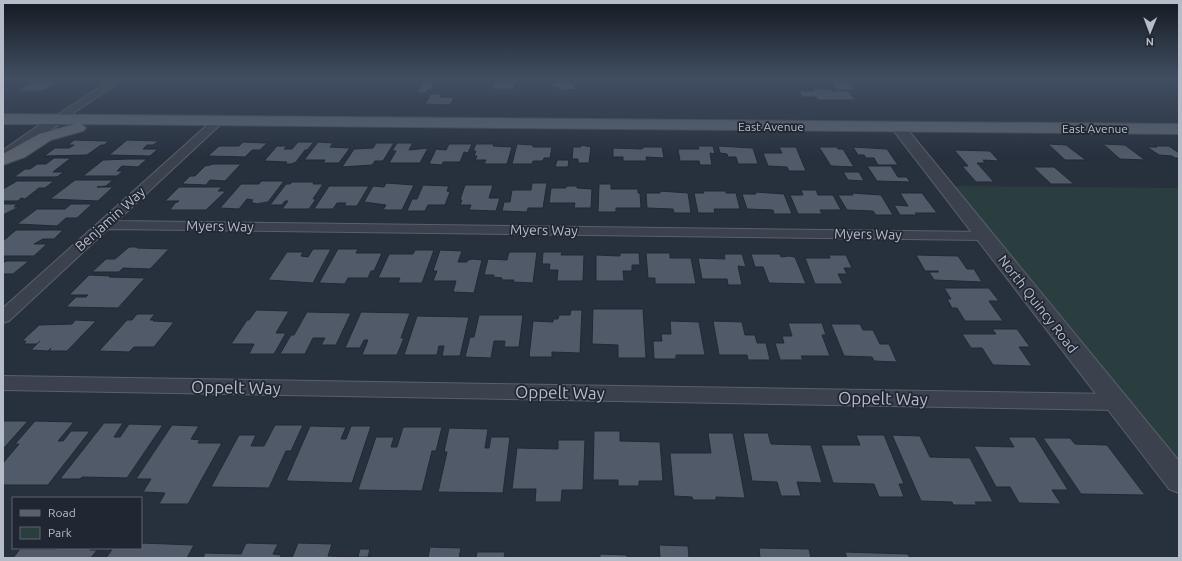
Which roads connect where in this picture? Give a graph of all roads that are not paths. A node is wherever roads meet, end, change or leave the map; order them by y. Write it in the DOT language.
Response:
graph roads {
  1 [pos="78,105"];
  2 [pos="3,119"];
  3 [pos="56,120"];
  4 [pos="192,121"];
  5 [pos="218,121"];
  6 [pos="898,127"];
  7 [pos="1179,129"];
  8 [pos="3,159"];
  9 [pos="104,225"];
  10 [pos="984,236"];
  11 [pos="3,317"];
  12 [pos="3,383"];
  13 [pos="1116,402"];
  14 [pos="1179,481"];
  1 -- 3 [label="street"];
  2 -- 3 [label="main road, East Avenue"];
  3 -- 4 [label="main road, East Avenue"];
  3 -- 8 [label="street"];
  4 -- 5 [label="main road, East Avenue"];
  4 -- 8 [label="main road"];
  5 -- 6 [label="main road, East Avenue"];
  5 -- 9 [label="street, Benjamin Way"];
  6 -- 7 [label="main road, East Avenue"];
  6 -- 10 [label="street, North Quincy Road"];
  9 -- 10 [label="street, Myers Way"];
  9 -- 11 [label="street, Benjamin Way"];
  10 -- 13 [label="street, North Quincy Road"];
  12 -- 13 [label="street, Oppelt Way"];
  13 -- 14 [label="street, North Quincy Road"];
}
